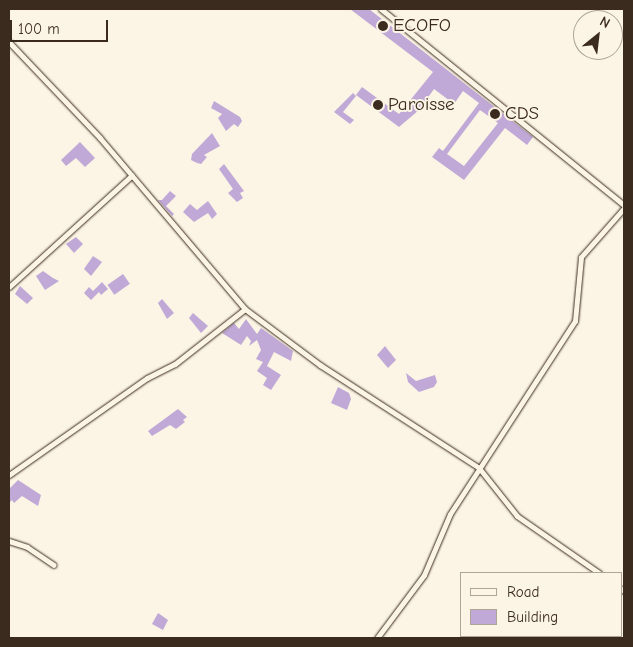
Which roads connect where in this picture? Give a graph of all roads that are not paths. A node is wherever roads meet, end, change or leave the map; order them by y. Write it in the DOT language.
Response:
graph roads {
  1 [pos="381,9"];
  2 [pos="9,42"];
  3 [pos="132,174"];
  4 [pos="624,207"];
  5 [pos="9,288"];
  6 [pos="245,309"];
  7 [pos="479,468"];
  8 [pos="9,475"];
  9 [pos="9,541"];
  10 [pos="54,566"];
  11 [pos="598,572"];
  12 [pos="377,638"];
  1 -- 4 [label="street"];
  2 -- 3 [label="street"];
  3 -- 5 [label="street"];
  3 -- 6 [label="street"];
  4 -- 7 [label="street"];
  6 -- 7 [label="street"];
  6 -- 8 [label="street"];
  7 -- 11 [label="street"];
  7 -- 12 [label="street"];
  9 -- 10 [label="street"];
}
